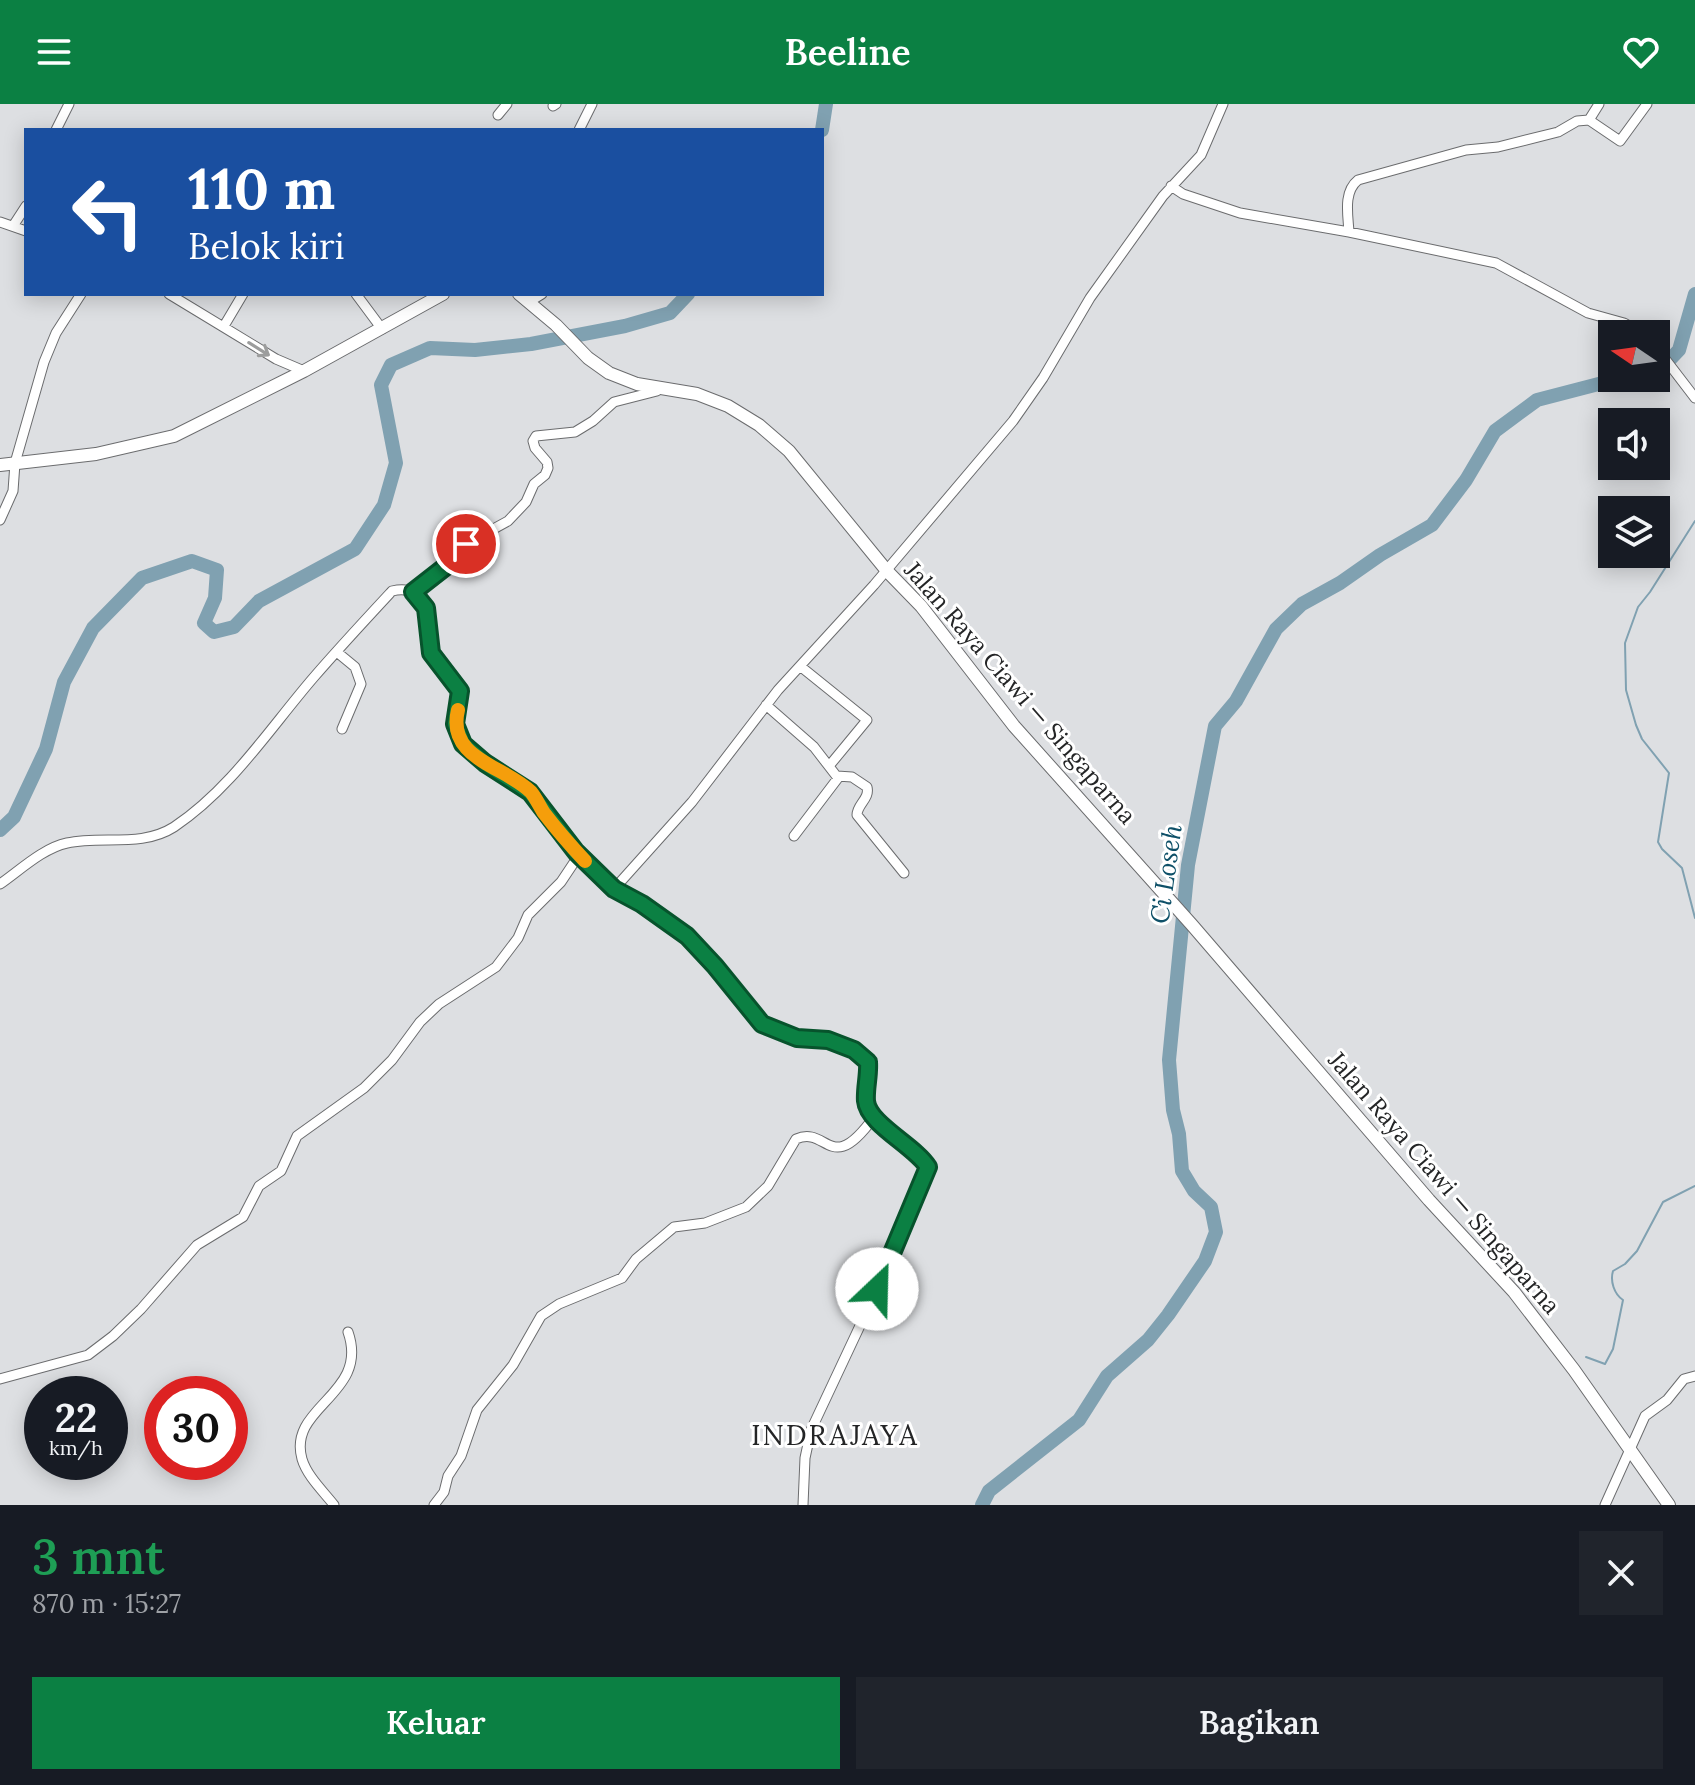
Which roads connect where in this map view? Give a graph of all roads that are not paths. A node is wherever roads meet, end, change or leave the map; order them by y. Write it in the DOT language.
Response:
graph roads {
  1 [pos="69,104"];
  2 [pos="507,104"];
  3 [pos="592,104"];
  4 [pos="1223,104"];
  5 [pos="1599,104"];
  6 [pos="1647,104"];
  7 [pos="498,115"];
  8 [pos="1589,120"];
  9 [pos="57,128"];
  10 [pos="580,128"];
  11 [pos="1171,186"];
  12 [pos="24,209"];
  13 [pos="0,222"];
  14 [pos="13,226"];
  15 [pos="24,230"];
  16 [pos="1349,232"];
  17 [pos="80,296"];
  18 [pos="172,296"];
  19 [pos="242,296"];
  20 [pos="357,296"];
  21 [pos="440,296"];
  22 [pos="524,298"];
  23 [pos="1611,320"];
  24 [pos="224,326"];
  25 [pos="382,329"];
  26 [pos="1670,363"];
  27 [pos="304,371"];
  28 [pos="672,389"];
  29 [pos="1695,398"];
  30 [pos="15,463"];
  31 [pos="0,465"];
  32 [pos="0,520"];
  33 [pos="887,571"];
  34 [pos="413,592"];
  35 [pos="338,653"];
  36 [pos="800,666"];
  37 [pos="766,705"];
  38 [pos="342,729"];
  39 [pos="829,766"];
  40 [pos="837,776"];
  41 [pos="794,836"];
  42 [pos="579,855"];
  43 [pos="904,873"];
  44 [pos="0,884"];
  45 [pos="614,889"];
  46 [pos="874,1117"];
  47 [pos="348,1332"];
  48 [pos="1695,1376"];
  49 [pos="0,1379"];
  50 [pos="1630,1452"];
  51 [pos="334,1505"];
  52 [pos="434,1505"];
  53 [pos="803,1505"];
  54 [pos="1605,1505"];
  55 [pos="1669,1505"];
  1 -- 9 [label="street"];
  2 -- 7 [label="street"];
  3 -- 10 [label="street"];
  4 -- 11 [label="street"];
  5 -- 8 [label="street"];
  6 -- 8 [label="street"];
  8 -- 16 [label="street"];
  11 -- 16 [label="street"];
  11 -- 33 [label="street"];
  12 -- 14 [label="street"];
  13 -- 14 [label="street"];
  14 -- 15 [label="street"];
  16 -- 23 [label="street"];
  17 -- 30 [label="street"];
  18 -- 24 [label="street"];
  19 -- 24 [label="street"];
  20 -- 25 [label="street"];
  21 -- 25 [label="main road"];
  22 -- 28 [label="main road, Jalan Raya Ciawi — Singaparna"];
  24 -- 27 [label="street, one-way"];
  25 -- 27 [label="main road"];
  26 -- 29 [label="street"];
  27 -- 30 [label="main road"];
  28 -- 33 [label="main road, Jalan Raya Ciawi — Singaparna"];
  28 -- 34 [label="street"];
  30 -- 31 [label="main road"];
  30 -- 32 [label="street"];
  33 -- 36 [label="street"];
  33 -- 50 [label="main road, Jalan Raya Ciawi — Singaparna"];
  34 -- 35 [label="street"];
  34 -- 42 [label="street"];
  35 -- 38 [label="street"];
  35 -- 44 [label="street"];
  36 -- 37 [label="street"];
  36 -- 39 [label="street"];
  37 -- 39 [label="street"];
  37 -- 45 [label="street"];
  39 -- 40 [label="street"];
  40 -- 41 [label="street"];
  40 -- 43 [label="street"];
  42 -- 45 [label="street"];
  42 -- 49 [label="street"];
  45 -- 46 [label="street"];
  46 -- 52 [label="street"];
  46 -- 53 [label="street"];
  47 -- 51 [label="street"];
  48 -- 50 [label="street"];
  50 -- 54 [label="street"];
  50 -- 55 [label="main road, Jalan Raya Ciawi — Singaparna"];
}
